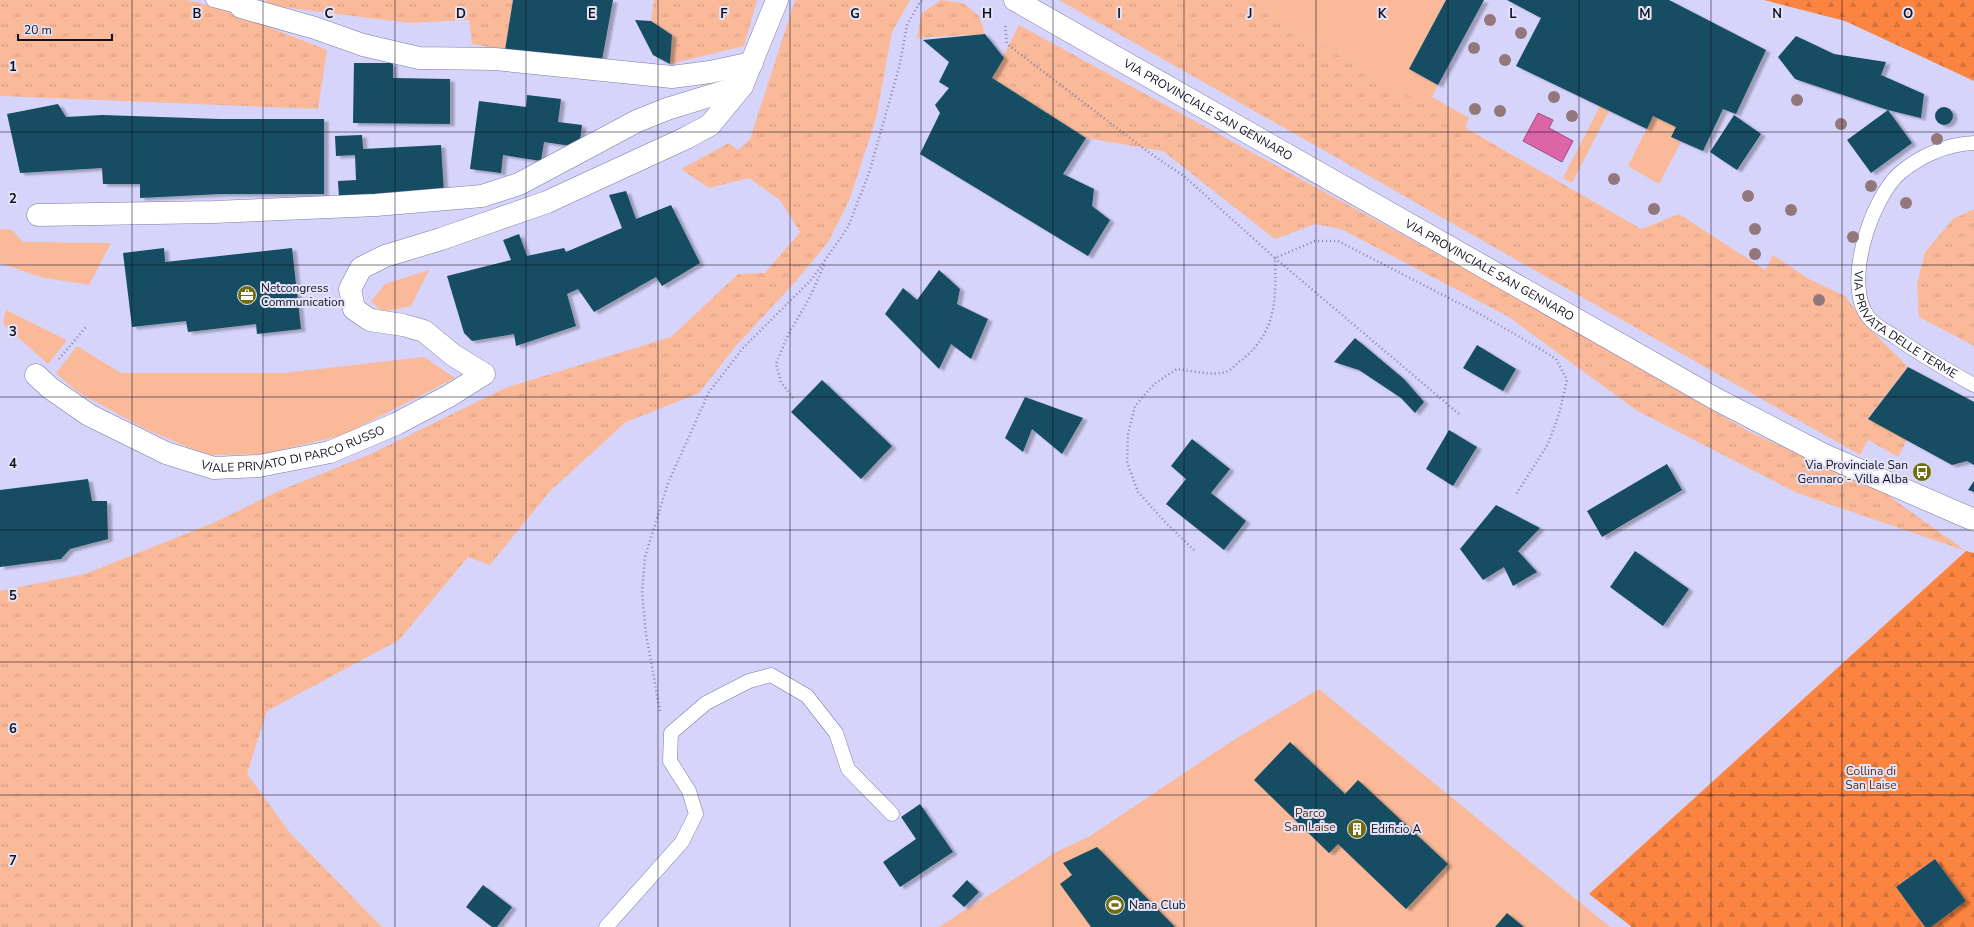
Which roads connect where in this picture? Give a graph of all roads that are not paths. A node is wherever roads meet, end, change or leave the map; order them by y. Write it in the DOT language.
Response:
graph roads {
  1 [pos="213,0"];
  2 [pos="777,0"];
  3 [pos="1015,0"];
  4 [pos="241,7"];
  5 [pos="752,63"];
  6 [pos="742,86"];
  7 [pos="1974,143"];
  8 [pos="38,215"];
  9 [pos="36,375"];
  10 [pos="1974,385"];
  11 [pos="1974,520"];
  12 [pos="892,814"];
  13 [pos="606,927"];
  1 -- 4 [label="lane"];
  2 -- 5 [label="street"];
  3 -- 11 [label="street, VIA PROVINCIALE SAN GENNARO"];
  4 -- 5 [label="street"];
  5 -- 6 [label="street"];
  6 -- 8 [label="street"];
  6 -- 9 [label="street, VIALE PRIVATO DI PARCO RUSSO"];
  7 -- 10 [label="lane, VIA PRIVATA DELLE TERME"];
  12 -- 13 [label="lane"];
}
